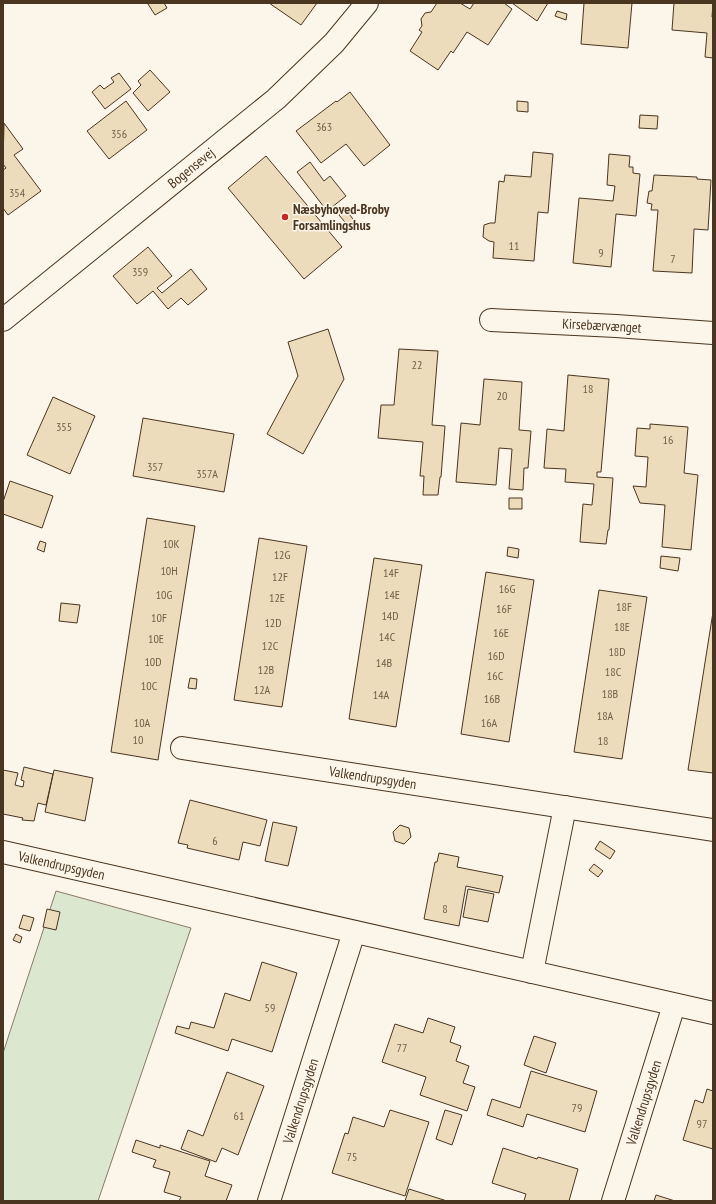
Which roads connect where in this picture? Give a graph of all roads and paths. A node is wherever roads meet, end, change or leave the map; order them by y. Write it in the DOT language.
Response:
graph roads {
  1 [pos="367,3"];
  2 [pos="3,320"];
  3 [pos="491,320"];
  4 [pos="713,333"];
  5 [pos="182,748"];
  6 [pos="565,807"];
  7 [pos="713,830"];
  8 [pos="3,852"];
  9 [pos="354,932"];
  10 [pos="532,972"];
  11 [pos="674,1005"];
  12 [pos="713,1013"];
  13 [pos="269,1201"];
  14 [pos="613,1201"];
  1 -- 2 [label="street, Bogensevej"];
  3 -- 4 [label="street, Kirsebærvænget"];
  5 -- 6 [label="street, Valkendrupsgyden"];
  6 -- 7 [label="street, Valkendrupsgyden"];
  6 -- 10 [label="street"];
  8 -- 9 [label="street, Valkendrupsgyden"];
  9 -- 10 [label="street, Valkendrupsgyden"];
  9 -- 13 [label="street, Valkendrupsgyden"];
  10 -- 11 [label="street, Valkendrupsgyden"];
  11 -- 12 [label="street, Valkendrupsgyden"];
  11 -- 14 [label="street, Valkendrupsgyden"];
}
